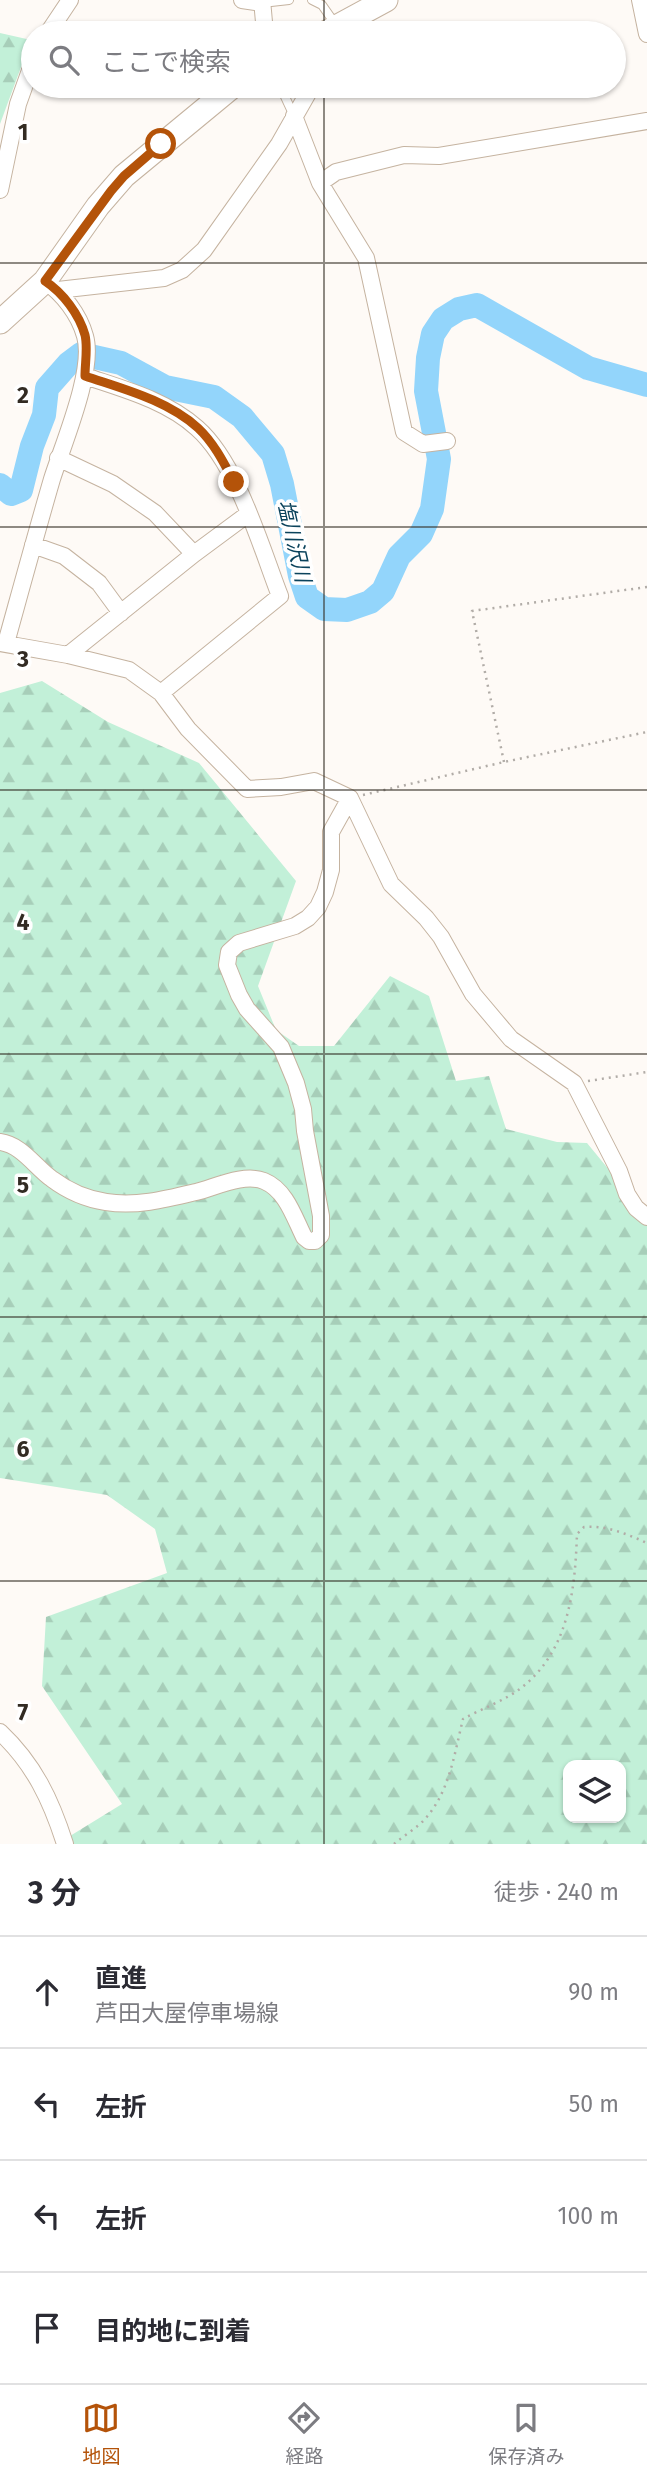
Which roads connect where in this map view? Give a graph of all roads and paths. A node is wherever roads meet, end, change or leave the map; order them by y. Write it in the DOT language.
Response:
graph roads {
  1 [pos="70,0"];
  2 [pos="242,0"];
  3 [pos="289,0"];
  4 [pos="312,0"];
  5 [pos="386,0"];
  6 [pos="640,0"];
  7 [pos="262,1"];
  8 [pos="56,21"];
  9 [pos="264,21"];
  10 [pos="337,21"];
  11 [pos="352,21"];
  12 [pos="647,34"];
  13 [pos="21,96"];
  14 [pos="218,98"];
  15 [pos="286,98"];
  16 [pos="305,98"];
  17 [pos="294,116"];
  18 [pos="647,121"];
  19 [pos="320,183"];
  20 [pos="0,190"];
  21 [pos="51,285"];
  22 [pos="0,322"];
  23 [pos="85,376"];
  24 [pos="447,441"];
  25 [pos="58,458"];
  26 [pos="248,514"];
  27 [pos="33,545"];
  28 [pos="194,554"];
  29 [pos="647,587"];
  30 [pos="121,613"];
  31 [pos="3,643"];
  32 [pos="68,655"];
  33 [pos="161,693"];
  34 [pos="647,732"];
  35 [pos="504,762"];
  36 [pos="349,798"];
  37 [pos="647,1072"];
  38 [pos="575,1083"];
  39 [pos="0,1142"];
  40 [pos="647,1216"];
  41 [pos="647,1543"];
  42 [pos="0,1732"];
  43 [pos="65,1844"];
  44 [pos="394,1844"];
  1 -- 8 [label="street"];
  2 -- 7 [label="street"];
  3 -- 7 [label="lane"];
  4 -- 10 [label="lane"];
  5 -- 11 [label="main road"];
  6 -- 12 [label="street"];
  7 -- 9 [label="street"];
  13 -- 20 [label="street"];
  14 -- 21 [label="main road"];
  15 -- 17 [label="lane"];
  16 -- 17 [label="street"];
  17 -- 19 [label="street"];
  17 -- 21 [label="street"];
  18 -- 19 [label="street"];
  19 -- 24 [label="street"];
  21 -- 22 [label="main road"];
  21 -- 23 [label="street"];
  23 -- 25 [label="street"];
  23 -- 26 [label="street"];
  25 -- 27 [label="street"];
  25 -- 28 [label="street"];
  26 -- 28 [label="street"];
  26 -- 33 [label="street"];
  27 -- 30 [label="street"];
  27 -- 31 [label="street"];
  28 -- 30 [label="street"];
  29 -- 35 [label="path"];
  30 -- 32 [label="street"];
  31 -- 32 [label="street"];
  32 -- 33 [label="street"];
  33 -- 36 [label="street"];
  34 -- 35 [label="path"];
  35 -- 36 [label="path"];
  36 -- 38 [label="street"];
  36 -- 39 [label="street"];
  37 -- 38 [label="path"];
  38 -- 40 [label="street"];
  41 -- 44 [label="path"];
  42 -- 43 [label="street"];
}
